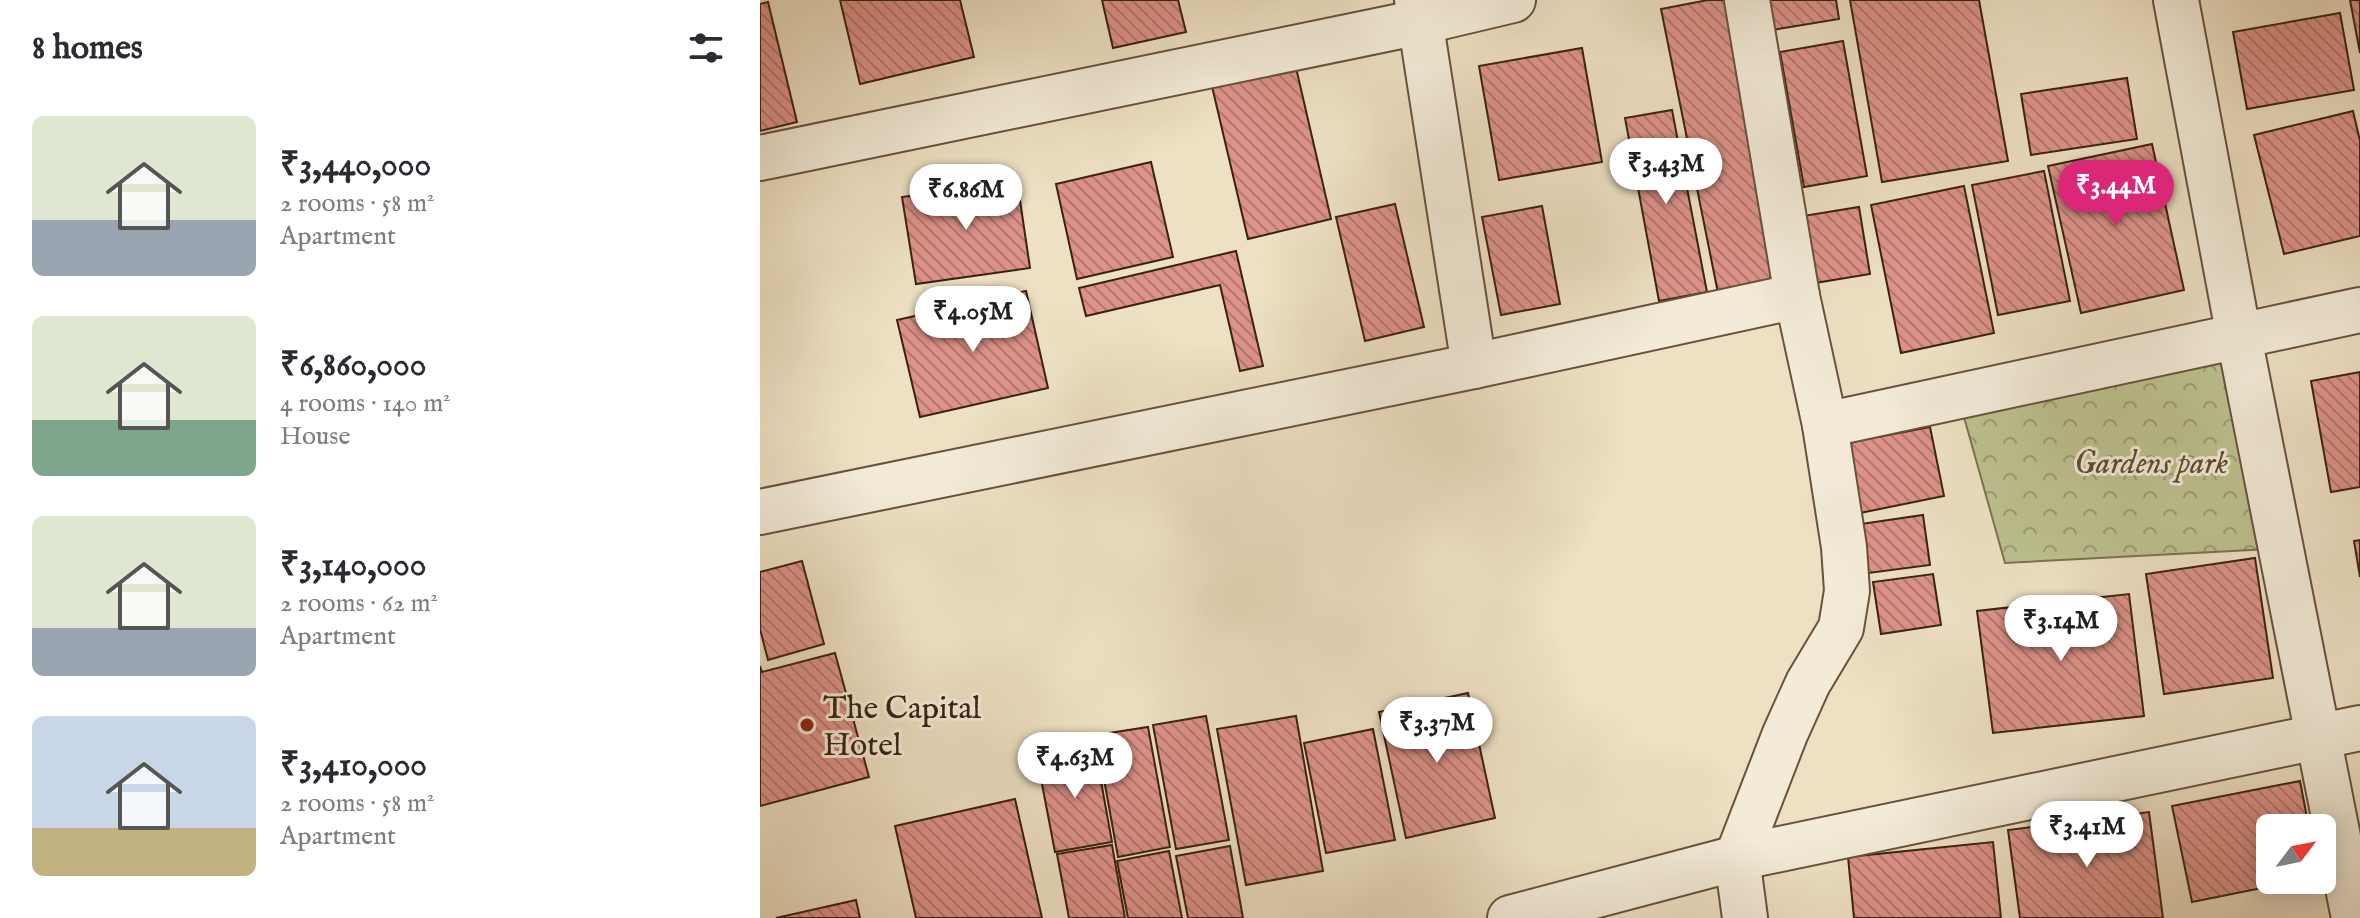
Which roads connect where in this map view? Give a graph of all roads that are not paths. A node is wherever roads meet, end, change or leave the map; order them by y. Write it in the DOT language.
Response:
graph roads {
  1 [pos="1513,0"];
  2 [pos="1747,0"];
  3 [pos="2176,0"];
  4 [pos="1418,11"];
  5 [pos="760,158"];
  6 [pos="1797,296"];
  7 [pos="2360,310"];
  8 [pos="2239,337"];
  9 [pos="1474,366"];
  10 [pos="1825,425"];
  11 [pos="760,512"];
  12 [pos="2339,732"];
  13 [pos="1737,858"];
  14 [pos="1510,918"];
  15 [pos="1745,918"];
  16 [pos="2354,918"];
  1 -- 4 [label="street"];
  2 -- 6 [label="street"];
  3 -- 8 [label="street"];
  4 -- 5 [label="street"];
  4 -- 9 [label="street"];
  6 -- 9 [label="street"];
  6 -- 10 [label="street"];
  7 -- 8 [label="street"];
  8 -- 10 [label="street"];
  8 -- 12 [label="street"];
  9 -- 11 [label="street"];
  10 -- 13 [label="street"];
  12 -- 13 [label="street"];
  12 -- 16 [label="street"];
  13 -- 14 [label="street"];
  13 -- 15 [label="street"];
}
